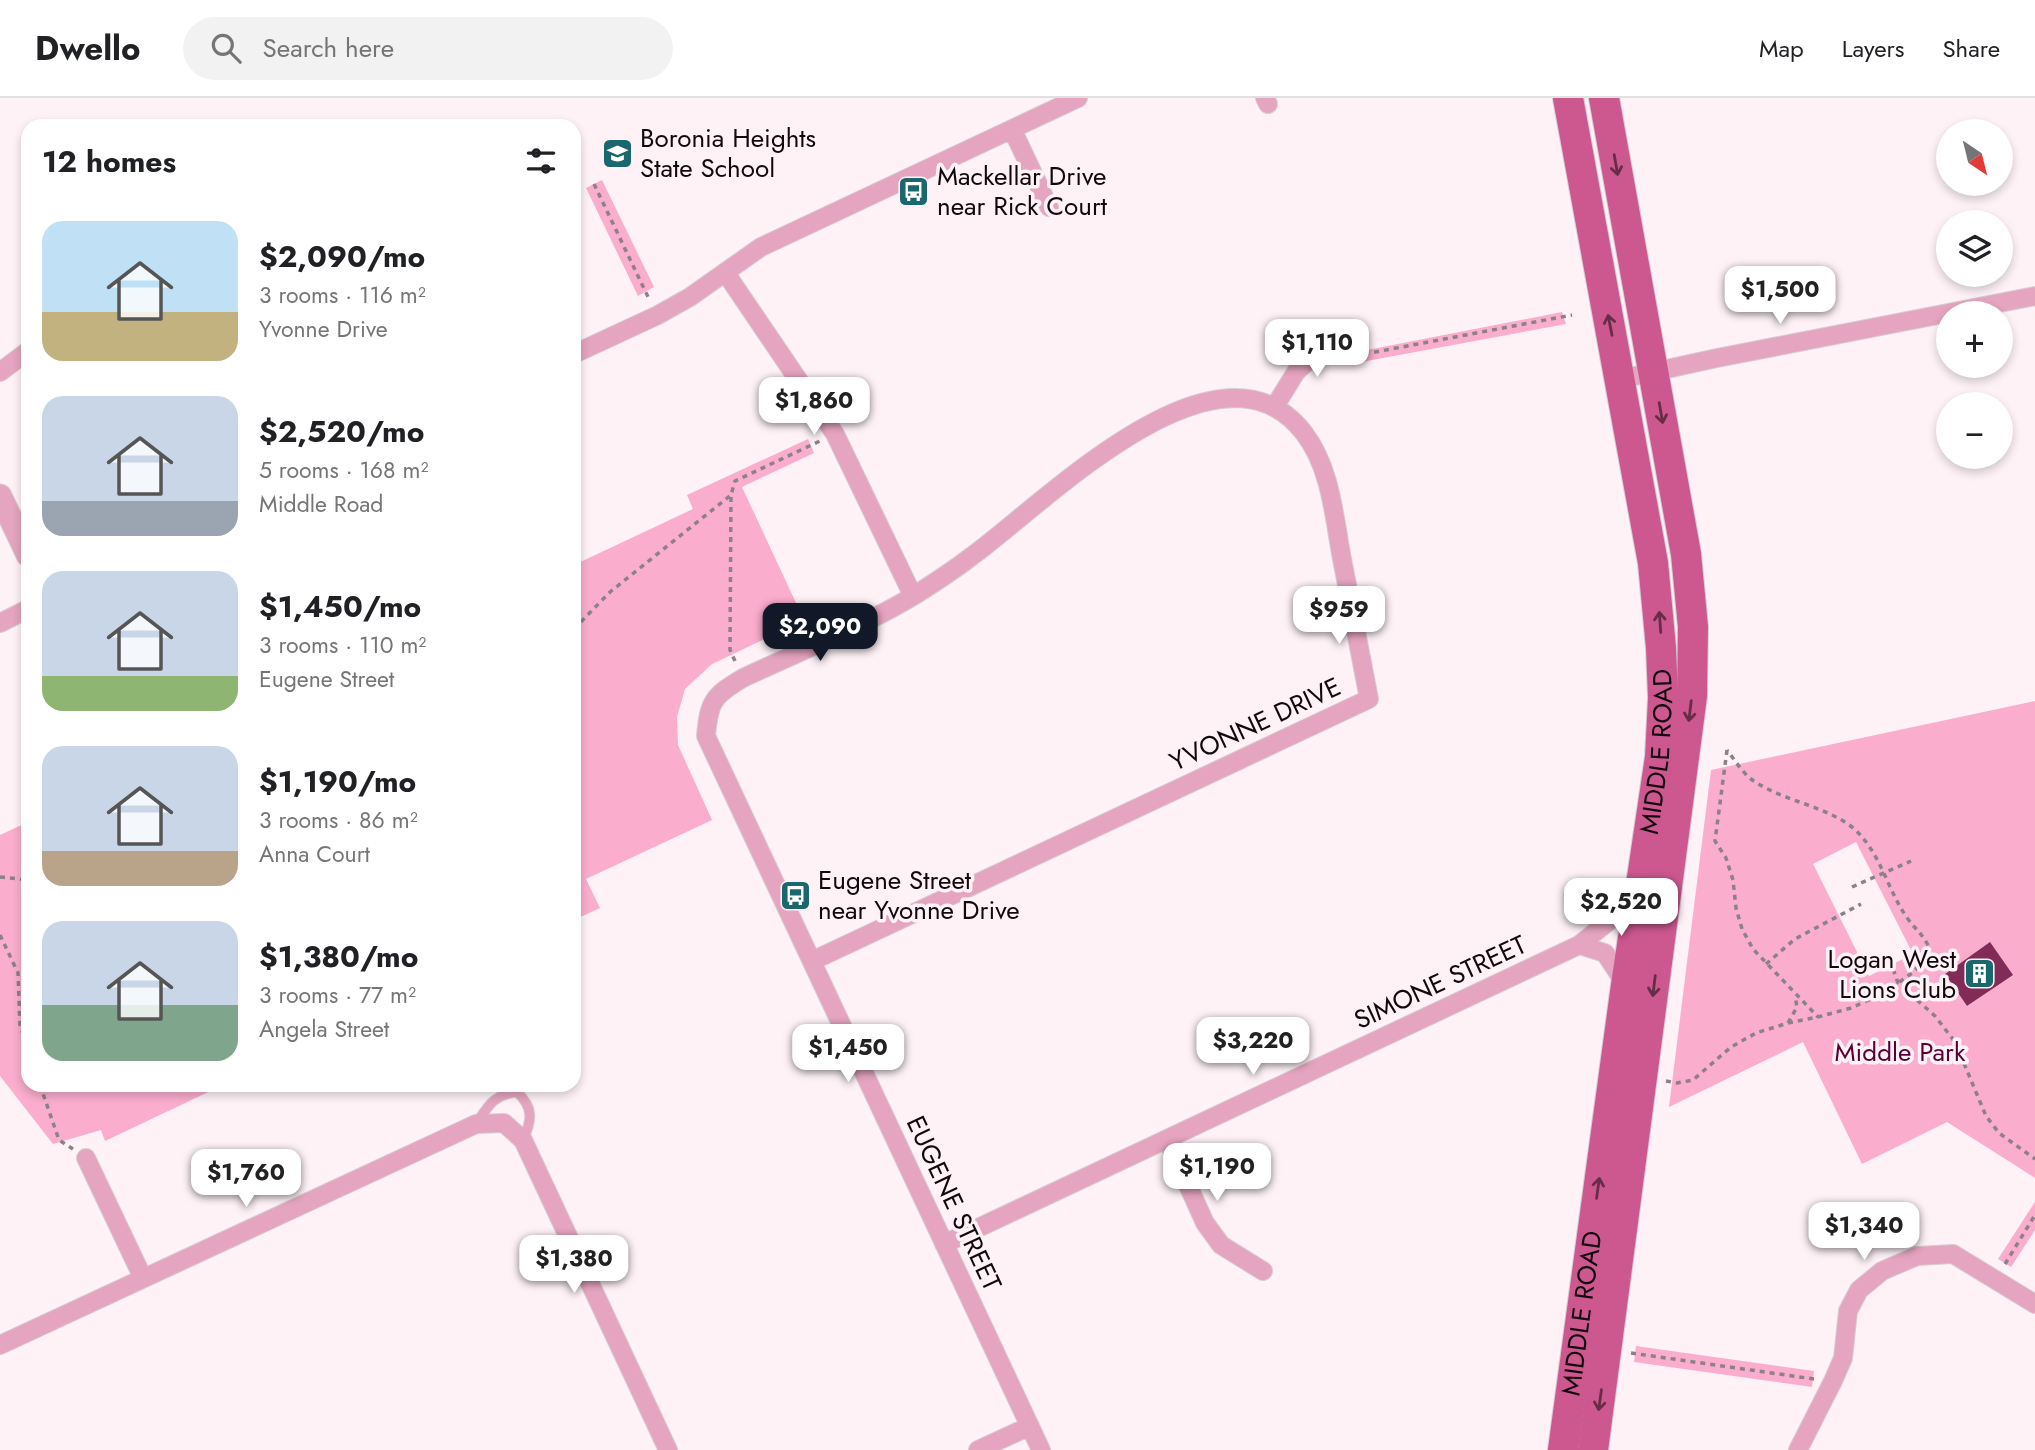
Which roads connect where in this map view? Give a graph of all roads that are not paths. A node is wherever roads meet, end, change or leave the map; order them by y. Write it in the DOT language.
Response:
graph roads {
  1 [pos="1078,98"];
  2 [pos="1568,98"];
  3 [pos="1604,98"];
  4 [pos="1012,129"];
  5 [pos="1049,207"];
  6 [pos="725,272"];
  7 [pos="2035,296"];
  8 [pos="2009,301"];
  9 [pos="1936,315"];
  10 [pos="1338,334"];
  11 [pos="581,351"];
  12 [pos="21,356"];
  13 [pos="0,372"];
  14 [pos="1654,372"];
  15 [pos="1621,379"];
  16 [pos="1275,406"];
  17 [pos="0,496"];
  18 [pos="21,540"];
  19 [pos="913,596"];
  20 [pos="21,613"];
  21 [pos="0,623"];
  22 [pos="1638,898"];
  23 [pos="1579,946"];
  24 [pos="812,961"];
  25 [pos="1626,985"];
  26 [pos="476,1124"];
  27 [pos="1167,1139"];
  28 [pos="523,1140"];
  29 [pos="86,1158"];
  30 [pos="944,1244"];
  31 [pos="1263,1272"];
  32 [pos="143,1278"];
  33 [pos="2035,1304"];
  34 [pos="0,1345"];
  35 [pos="1030,1426"];
  36 [pos="668,1450"];
  37 [pos="978,1450"];
  38 [pos="1041,1450"];
  39 [pos="1563,1450"];
  40 [pos="1593,1450"];
  41 [pos="1798,1450"];
  1 -- 4 [label="street"];
  15 -- 2 [label="main road, MIDDLE ROAD, one-way"];
  3 -- 14 [label="main road, MIDDLE ROAD, one-way"];
  4 -- 5 [label="street"];
  4 -- 6 [label="street"];
  6 -- 11 [label="street"];
  6 -- 19 [label="street"];
  7 -- 8 [label="street"];
  9 -- 14 [label="street"];
  10 -- 16 [label="street"];
  12 -- 13 [label="street"];
  14 -- 15 [label="street"];
  14 -- 40 [label="main road, MIDDLE ROAD, one-way"];
  22 -- 15 [label="main road, MIDDLE ROAD, one-way"];
  16 -- 19 [label="street"];
  16 -- 24 [label="street, YVONNE DRIVE"];
  17 -- 18 [label="street"];
  19 -- 24 [label="street, EUGENE STREET"];
  20 -- 21 [label="street"];
  22 -- 23 [label="street, SIMONE STREET"];
  22 -- 25 [label="main road, MIDDLE ROAD"];
  23 -- 25 [label="street"];
  23 -- 27 [label="street, SIMONE STREET"];
  24 -- 30 [label="street, EUGENE STREET"];
  39 -- 25 [label="main road, MIDDLE ROAD, one-way"];
  26 -- 28 [label="street"];
  26 -- 28 [label="lane"];
  26 -- 32 [label="street"];
  27 -- 30 [label="street, SIMONE STREET"];
  27 -- 31 [label="street"];
  28 -- 36 [label="street"];
  29 -- 32 [label="street"];
  30 -- 35 [label="street, EUGENE STREET"];
  32 -- 34 [label="street"];
  33 -- 41 [label="street"];
  35 -- 37 [label="street"];
  35 -- 38 [label="street, EUGENE STREET"];
}
